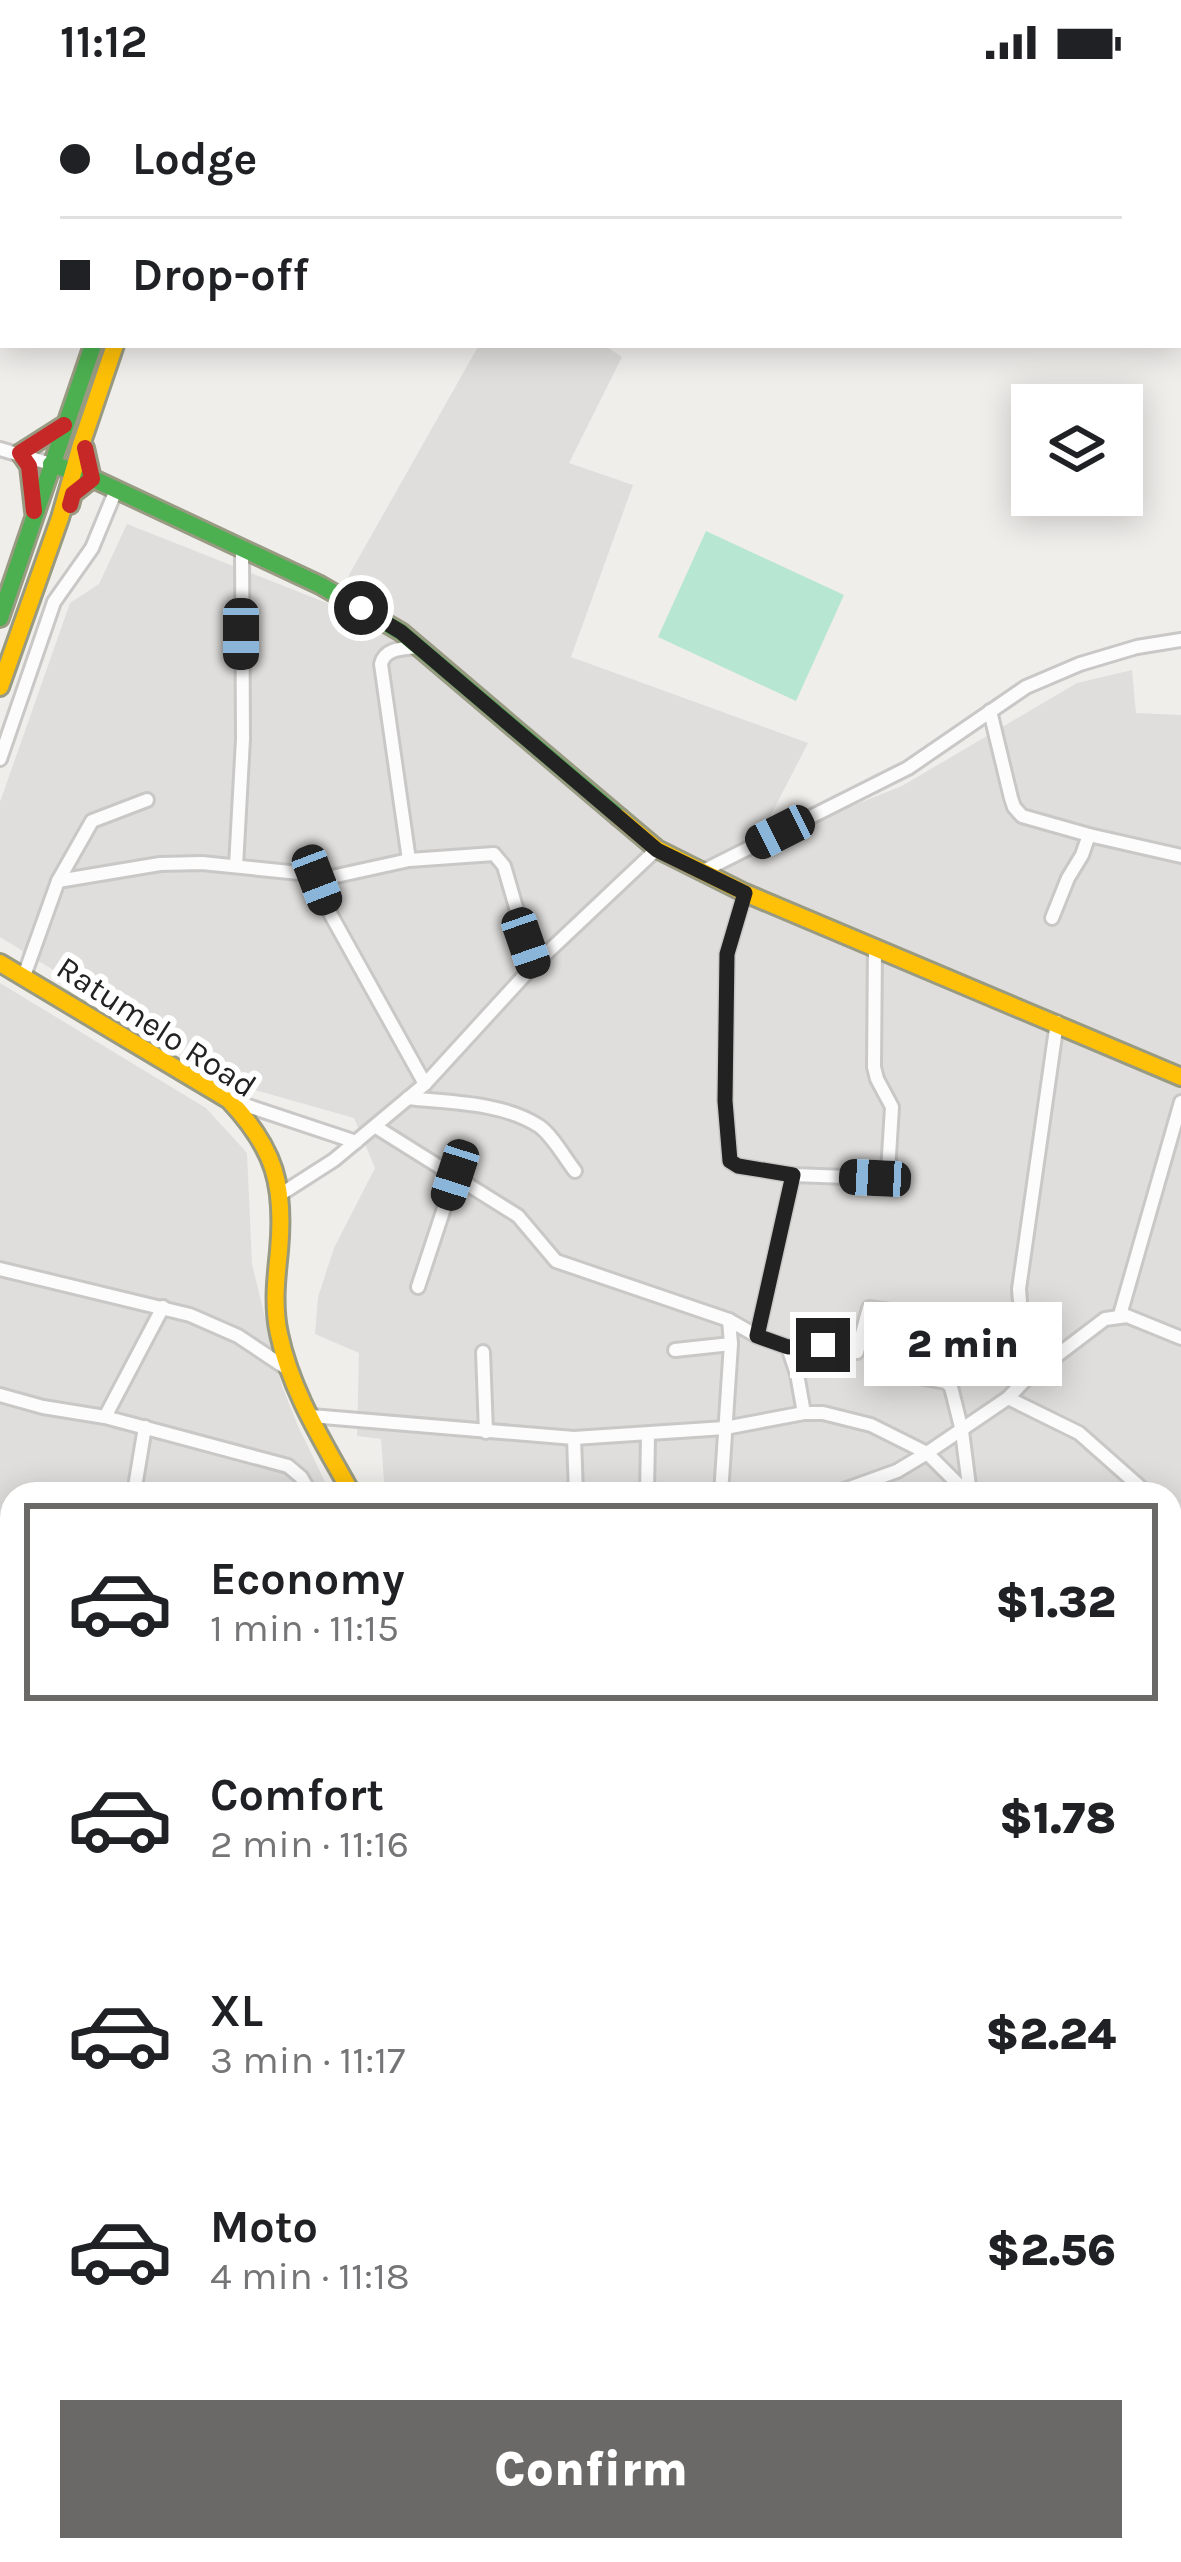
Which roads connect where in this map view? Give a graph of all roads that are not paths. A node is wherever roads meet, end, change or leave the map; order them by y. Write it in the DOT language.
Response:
graph roads {
  1 [pos="92,348"];
  2 [pos="114,348"];
  3 [pos="64,425"];
  4 [pos="89,426"];
  5 [pos="0,448"];
  6 [pos="20,453"];
  7 [pos="51,464"];
  8 [pos="74,470"];
  9 [pos="92,479"];
  10 [pos="116,490"];
  11 [pos="36,515"];
  12 [pos="61,518"];
  13 [pos="242,550"];
  14 [pos="0,618"];
  15 [pos="1181,640"];
  16 [pos="418,646"];
  17 [pos="0,687"];
  18 [pos="990,711"];
  19 [pos="0,759"];
  20 [pos="147,800"];
  21 [pos="1089,835"];
  22 [pos="657,850"];
  23 [pos="1181,856"];
  24 [pos="410,860"];
  25 [pos="236,866"];
  26 [pos="700,873"];
  27 [pos="317,880"];
  28 [pos="58,881"];
  29 [pos="745,893"];
  30 [pos="1052,918"];
  31 [pos="874,946"];
  32 [pos="0,963"];
  33 [pos="533,966"];
  34 [pos="24,976"];
  35 [pos="1058,1022"];
  36 [pos="1181,1076"];
  37 [pos="425,1084"];
  38 [pos="408,1098"];
  39 [pos="229,1100"];
  40 [pos="1181,1102"];
  41 [pos="376,1127"];
  42 [pos="356,1142"];
  43 [pos="575,1171"];
  44 [pos="455,1175"];
  45 [pos="793,1175"];
  46 [pos="281,1194"];
  47 [pos="0,1269"];
  48 [pos="418,1287"];
  49 [pos="163,1307"];
  50 [pos="1120,1315"];
  51 [pos="729,1320"];
  52 [pos="1021,1329"];
  53 [pos="757,1336"];
  54 [pos="1181,1339"];
  55 [pos="731,1344"];
  56 [pos="788,1347"];
  57 [pos="675,1349"];
  58 [pos="483,1352"];
  59 [pos="290,1371"];
  60 [pos="896,1372"];
  61 [pos="1026,1379"];
  62 [pos="0,1395"];
  63 [pos="1009,1398"];
  64 [pos="804,1413"];
  65 [pos="310,1416"];
  66 [pos="105,1417"];
  67 [pos="145,1427"];
  68 [pos="725,1428"];
  69 [pos="962,1431"];
  70 [pos="486,1432"];
  71 [pos="648,1435"];
  72 [pos="574,1438"];
  73 [pos="927,1453"];
  74 [pos="136,1482"];
  75 [pos="304,1482"];
  76 [pos="346,1482"];
  77 [pos="576,1482"];
  78 [pos="647,1482"];
  79 [pos="722,1482"];
  80 [pos="866,1482"];
  81 [pos="957,1482"];
  82 [pos="968,1482"];
  83 [pos="1135,1482"];
  1 -- 3 [label="street"];
  2 -- 4 [label="street"];
  3 -- 6 [label="street"];
  3 -- 7 [label="street"];
  4 -- 8 [label="street"];
  4 -- 9 [label="street"];
  5 -- 6 [label="street"];
  6 -- 7 [label="street"];
  6 -- 11 [label="street"];
  7 -- 8 [label="street"];
  7 -- 11 [label="street"];
  8 -- 9 [label="street"];
  8 -- 12 [label="street"];
  9 -- 10 [label="street"];
  9 -- 12 [label="street"];
  10 -- 13 [label="street"];
  10 -- 19 [label="street"];
  11 -- 14 [label="street"];
  12 -- 17 [label="street"];
  13 -- 16 [label="street"];
  13 -- 25 [label="street"];
  15 -- 18 [label="street"];
  16 -- 22 [label="street"];
  16 -- 24 [label="street"];
  18 -- 21 [label="street"];
  18 -- 26 [label="street"];
  20 -- 28 [label="street"];
  21 -- 23 [label="street"];
  21 -- 30 [label="street"];
  22 -- 26 [label="street"];
  22 -- 33 [label="street"];
  24 -- 27 [label="street"];
  24 -- 33 [label="street"];
  25 -- 27 [label="street"];
  25 -- 28 [label="street"];
  26 -- 29 [label="street"];
  27 -- 37 [label="street"];
  28 -- 34 [label="street"];
  29 -- 31 [label="street"];
  29 -- 45 [label="street"];
  31 -- 35 [label="street"];
  31 -- 45 [label="street"];
  32 -- 34 [label="street, Ratumelo Road"];
  33 -- 37 [label="street"];
  34 -- 39 [label="street, Ratumelo Road"];
  35 -- 36 [label="street"];
  35 -- 52 [label="street"];
  37 -- 38 [label="street"];
  38 -- 41 [label="street"];
  38 -- 43 [label="street"];
  39 -- 42 [label="street"];
  39 -- 46 [label="street, Ratumelo Road"];
  40 -- 50 [label="street"];
  41 -- 42 [label="street"];
  41 -- 44 [label="street"];
  42 -- 46 [label="street"];
  44 -- 48 [label="street"];
  44 -- 51 [label="street"];
  45 -- 53 [label="street"];
  46 -- 59 [label="street, Ratumelo Road"];
  47 -- 49 [label="street"];
  49 -- 59 [label="street"];
  49 -- 66 [label="street"];
  50 -- 54 [label="street"];
  50 -- 61 [label="street"];
  51 -- 53 [label="street"];
  51 -- 55 [label="street"];
  52 -- 56 [label="street"];
  52 -- 61 [label="street"];
  53 -- 56 [label="street"];
  55 -- 57 [label="street"];
  55 -- 68 [label="street"];
  56 -- 64 [label="street"];
  58 -- 70 [label="street"];
  59 -- 65 [label="street, Ratumelo Road"];
  60 -- 69 [label="street"];
  61 -- 63 [label="street"];
  62 -- 66 [label="street"];
  63 -- 69 [label="street"];
  63 -- 83 [label="street"];
  64 -- 68 [label="street"];
  64 -- 73 [label="street"];
  65 -- 70 [label="street"];
  65 -- 76 [label="street, Ratumelo Road"];
  66 -- 67 [label="street"];
  67 -- 74 [label="street"];
  67 -- 75 [label="street"];
  68 -- 71 [label="street"];
  68 -- 79 [label="street"];
  69 -- 73 [label="street"];
  69 -- 82 [label="street"];
  70 -- 72 [label="street"];
  71 -- 72 [label="street"];
  71 -- 78 [label="street"];
  72 -- 77 [label="street"];
  73 -- 80 [label="street"];
  73 -- 81 [label="street"];
}
